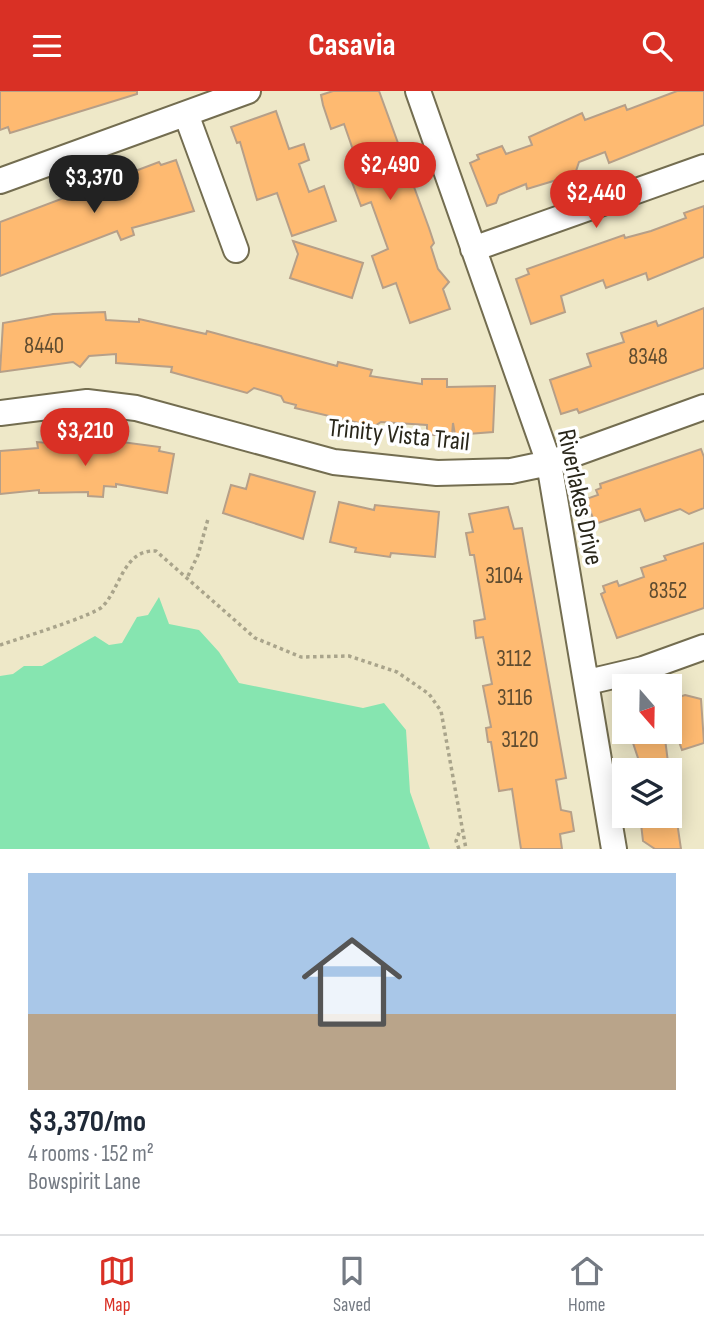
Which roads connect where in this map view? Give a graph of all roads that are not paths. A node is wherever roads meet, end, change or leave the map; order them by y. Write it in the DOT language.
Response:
graph roads {
  1 [pos="248,91"];
  2 [pos="418,91"];
  3 [pos="186,114"];
  4 [pos="704,167"];
  5 [pos="0,181"];
  6 [pos="236,250"];
  7 [pos="473,250"];
  8 [pos="704,407"];
  9 [pos="0,413"];
  10 [pos="548,463"];
  11 [pos="704,647"];
  12 [pos="588,682"];
  13 [pos="614,849"];
  1 -- 3 [label="street"];
  2 -- 7 [label="street, Riverlakes Drive"];
  3 -- 5 [label="street"];
  3 -- 6 [label="street"];
  4 -- 7 [label="street"];
  7 -- 10 [label="street, Riverlakes Drive"];
  8 -- 10 [label="street, Trinity Vista Trail"];
  9 -- 10 [label="street, Trinity Vista Trail"];
  10 -- 12 [label="street, Riverlakes Drive"];
  11 -- 12 [label="street"];
  12 -- 13 [label="street, Riverlakes Drive"];
}
